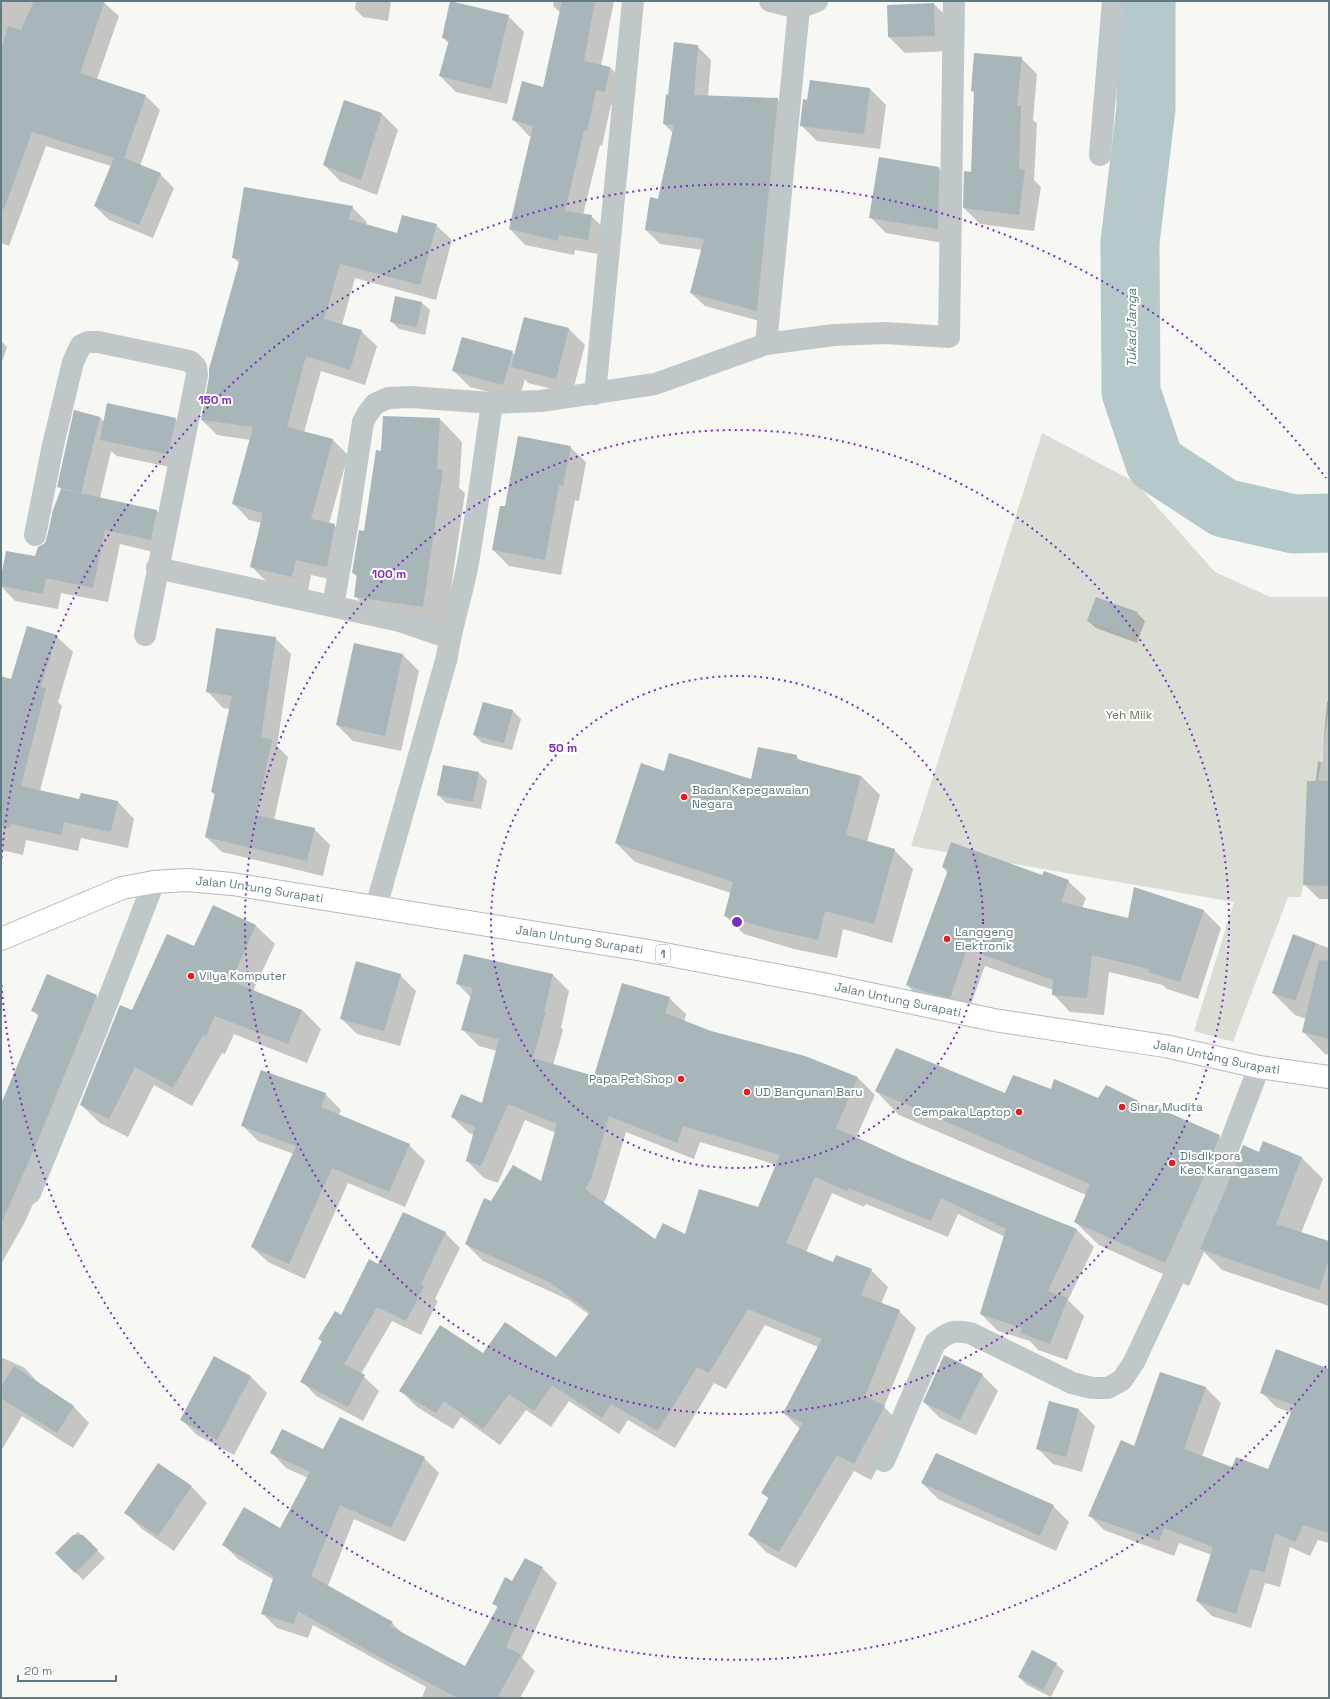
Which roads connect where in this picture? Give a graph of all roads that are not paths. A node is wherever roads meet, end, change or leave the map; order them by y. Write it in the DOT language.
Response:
graph roads {
  1 [pos="633,1"];
  2 [pos="770,1"];
  3 [pos="954,1"];
  4 [pos="1113,1"];
  5 [pos="808,4"];
  6 [pos="1100,155"];
  7 [pos="766,344"];
  8 [pos="595,394"];
  9 [pos="492,403"];
  10 [pos="35,535"];
  11 [pos="158,568"];
  12 [pos="333,606"];
  13 [pos="145,635"];
  14 [pos="450,638"];
  15 [pos="154,882"];
  16 [pos="376,907"];
  17 [pos="1,938"];
  18 [pos="1260,1067"];
  19 [pos="1329,1077"];
  20 [pos="30,1193"];
  21 [pos="884,1461"];
  1 -- 8 [label="street"];
  2 -- 5 [label="street"];
  3 -- 7 [label="street"];
  4 -- 6 [label="street"];
  5 -- 7 [label="street"];
  7 -- 8 [label="street"];
  8 -- 9 [label="street"];
  9 -- 12 [label="street"];
  9 -- 14 [label="street"];
  10 -- 11 [label="street"];
  11 -- 12 [label="street"];
  11 -- 13 [label="street"];
  12 -- 14 [label="street"];
  14 -- 16 [label="street"];
  15 -- 16 [label="highway, Jalan Untung Surapati / 1"];
  15 -- 17 [label="highway, Jalan Untung Surapati / 1"];
  15 -- 20 [label="street"];
  16 -- 18 [label="highway, Jalan Untung Surapati / 1"];
  18 -- 19 [label="highway, Jalan Untung Surapati / 1"];
  18 -- 21 [label="street"];
}
